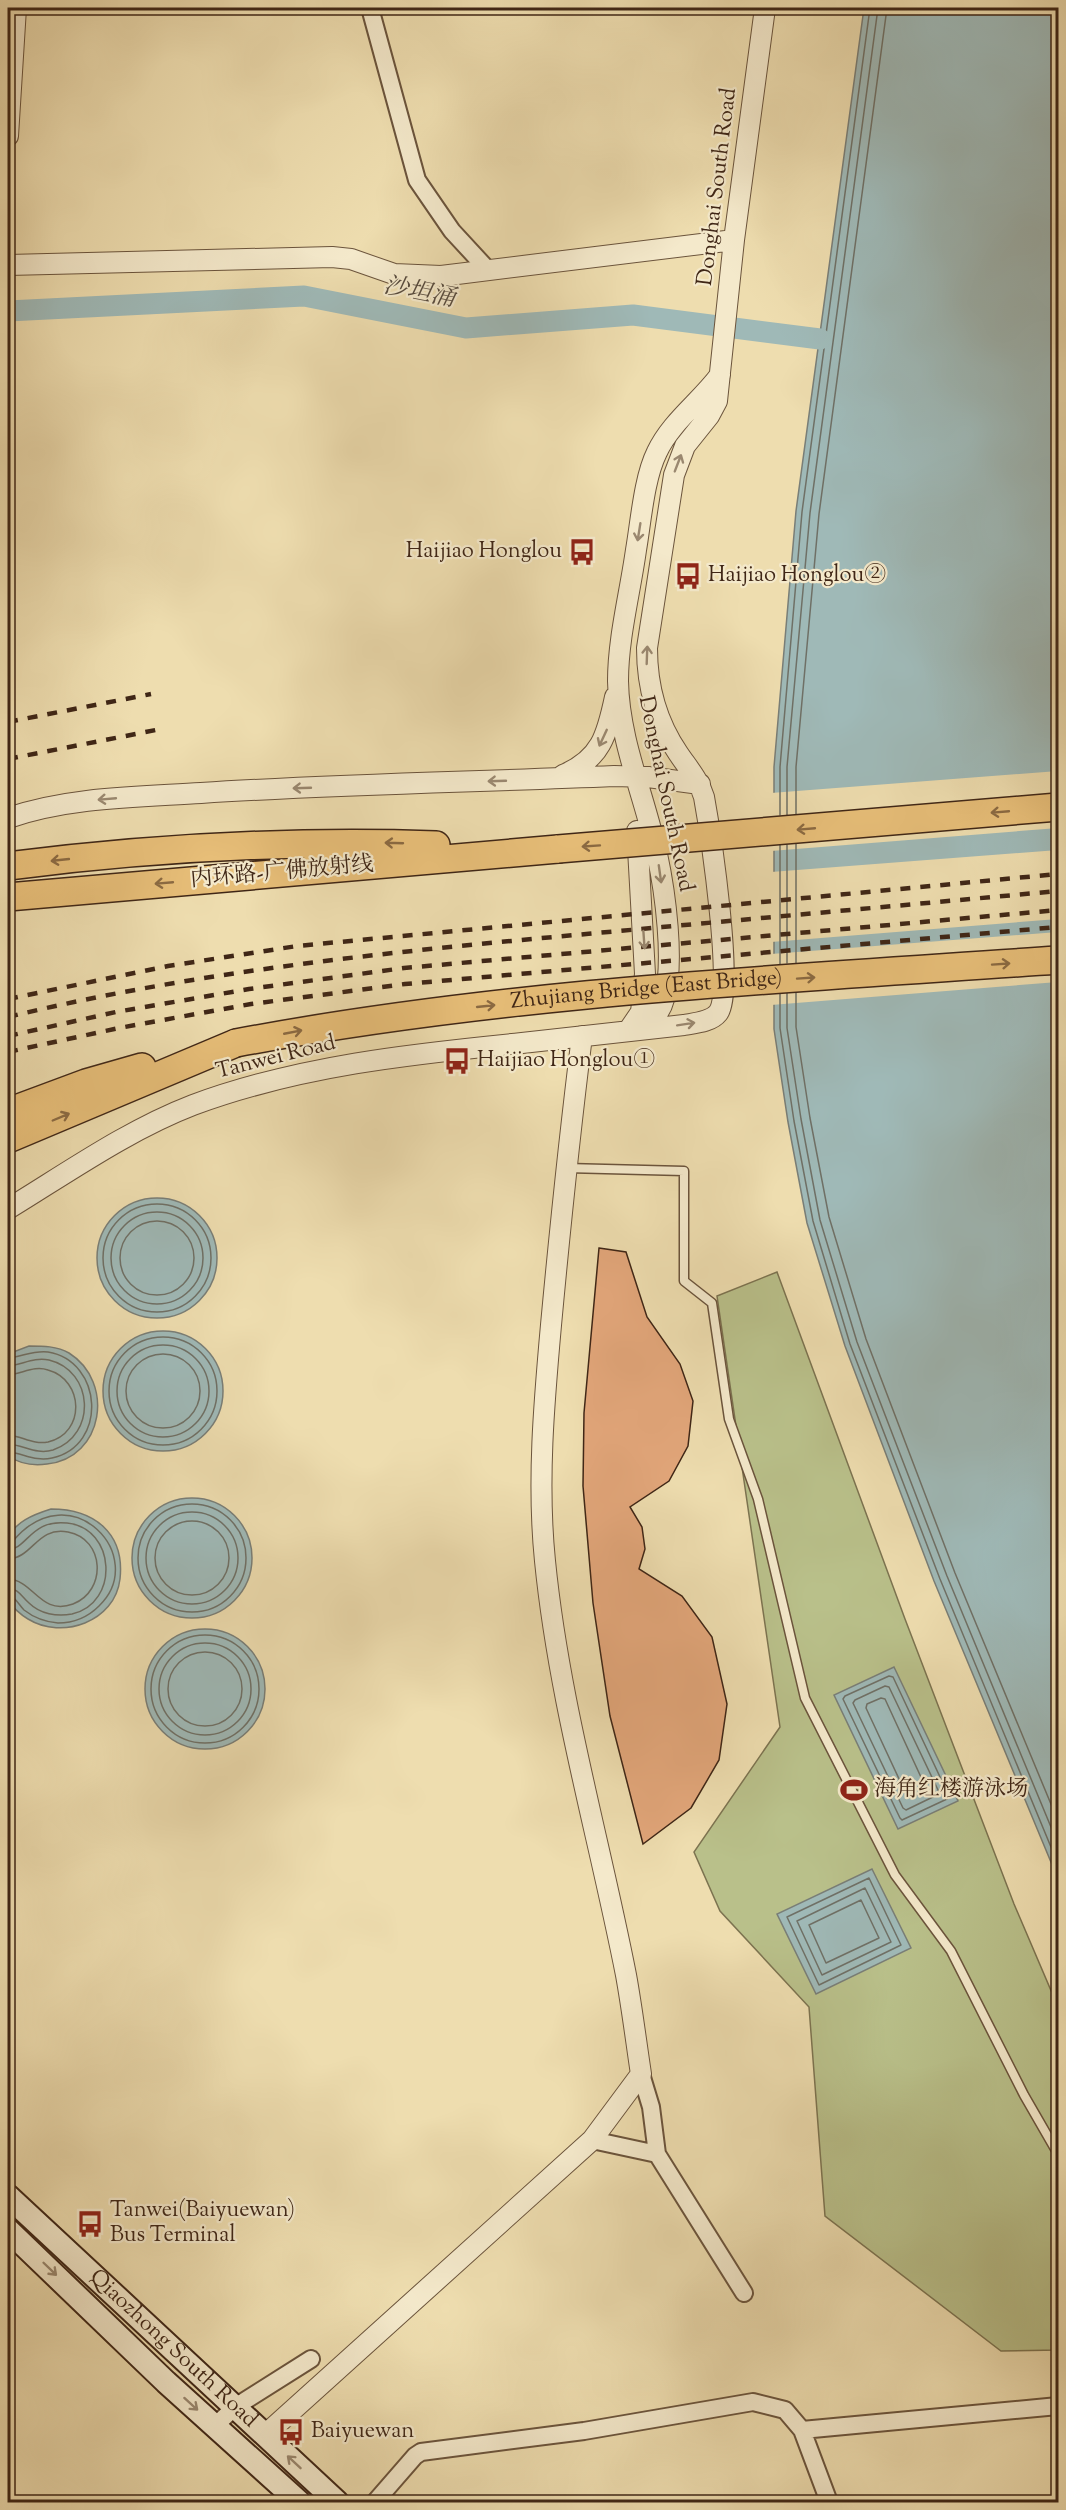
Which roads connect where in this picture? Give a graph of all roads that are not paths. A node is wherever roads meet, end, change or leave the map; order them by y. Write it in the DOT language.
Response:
graph roads {
  1 [pos="16,8"];
  2 [pos="370,8"];
  3 [pos="765,8"];
  4 [pos="9,80"];
  5 [pos="8,136"];
  6 [pos="734,240"];
  7 [pos="8,265"];
  8 [pos="488,270"];
  9 [pos="722,373"];
  10 [pos="618,681"];
  11 [pos="635,777"];
  12 [pos="555,779"];
  13 [pos="700,784"];
  14 [pos="1059,807"];
  15 [pos="8,818"];
  16 [pos="558,849"];
  17 [pos="8,866"];
  18 [pos="8,897"];
  19 [pos="1059,960"];
  20 [pos="636,1030"];
  21 [pos="582,1036"];
  22 [pos="236,1042"];
  23 [pos="8,1112"];
  24 [pos="8,1139"];
  25 [pos="566,1168"];
  26 [pos="8,1209"];
  27 [pos="641,2074"];
  28 [pos="592,2140"];
  29 [pos="657,2154"];
  30 [pos="1059,2154"];
  31 [pos="8,2196"];
  32 [pos="8,2229"];
  33 [pos="744,2293"];
  34 [pos="311,2359"];
  35 [pos="1059,2406"];
  36 [pos="235,2407"];
  37 [pos="215,2426"];
  38 [pos="802,2430"];
  39 [pos="265,2435"];
  40 [pos="299,2502"];
  41 [pos="337,2502"];
  42 [pos="375,2502"];
  43 [pos="829,2502"];
  1 -- 4 [label="street"];
  2 -- 8 [label="street"];
  3 -- 6 [label="street, Donghai South Road"];
  4 -- 5 [label="street"];
  6 -- 8 [label="street"];
  6 -- 9 [label="street, Donghai South Road"];
  7 -- 8 [label="street"];
  9 -- 10 [label="street, Donghai South Road, one-way"];
  13 -- 9 [label="street, Donghai South Road, one-way"];
  10 -- 11 [label="street, Donghai South Road"];
  10 -- 12 [label="street, one-way"];
  11 -- 12 [label="street"];
  11 -- 13 [label="street"];
  11 -- 20 [label="street, Donghai South Road, one-way"];
  12 -- 15 [label="street, one-way"];
  20 -- 13 [label="street, Donghai South Road, one-way"];
  14 -- 16 [label="highway, one-way, bridge"];
  16 -- 17 [label="highway, one-way"];
  16 -- 18 [label="highway, 内环路-广佛放射线, one-way"];
  22 -- 19 [label="highway, Zhujiang Bridge (East Bridge), one-way, bridge"];
  20 -- 21 [label="street, Donghai South Road"];
  21 -- 25 [label="street"];
  21 -- 26 [label="street, Tanwei Road"];
  22 -- 23 [label="highway"];
  24 -- 22 [label="highway, one-way"];
  25 -- 27 [label="street"];
  25 -- 30 [label="lane"];
  27 -- 28 [label="street"];
  27 -- 29 [label="street"];
  28 -- 29 [label="street"];
  28 -- 39 [label="street"];
  29 -- 33 [label="street"];
  31 -- 36 [label="main road, Qiaozhong South Road"];
  32 -- 37 [label="main road, Qiaozhong South Road, one-way"];
  34 -- 36 [label="street"];
  35 -- 38 [label="street"];
  36 -- 37 [label="street"];
  36 -- 39 [label="main road, Qiaozhong South Road"];
  37 -- 40 [label="main road, Qiaozhong South Road"];
  38 -- 42 [label="street"];
  38 -- 43 [label="street"];
  41 -- 39 [label="main road, Qiaozhong South Road, one-way"];
}
